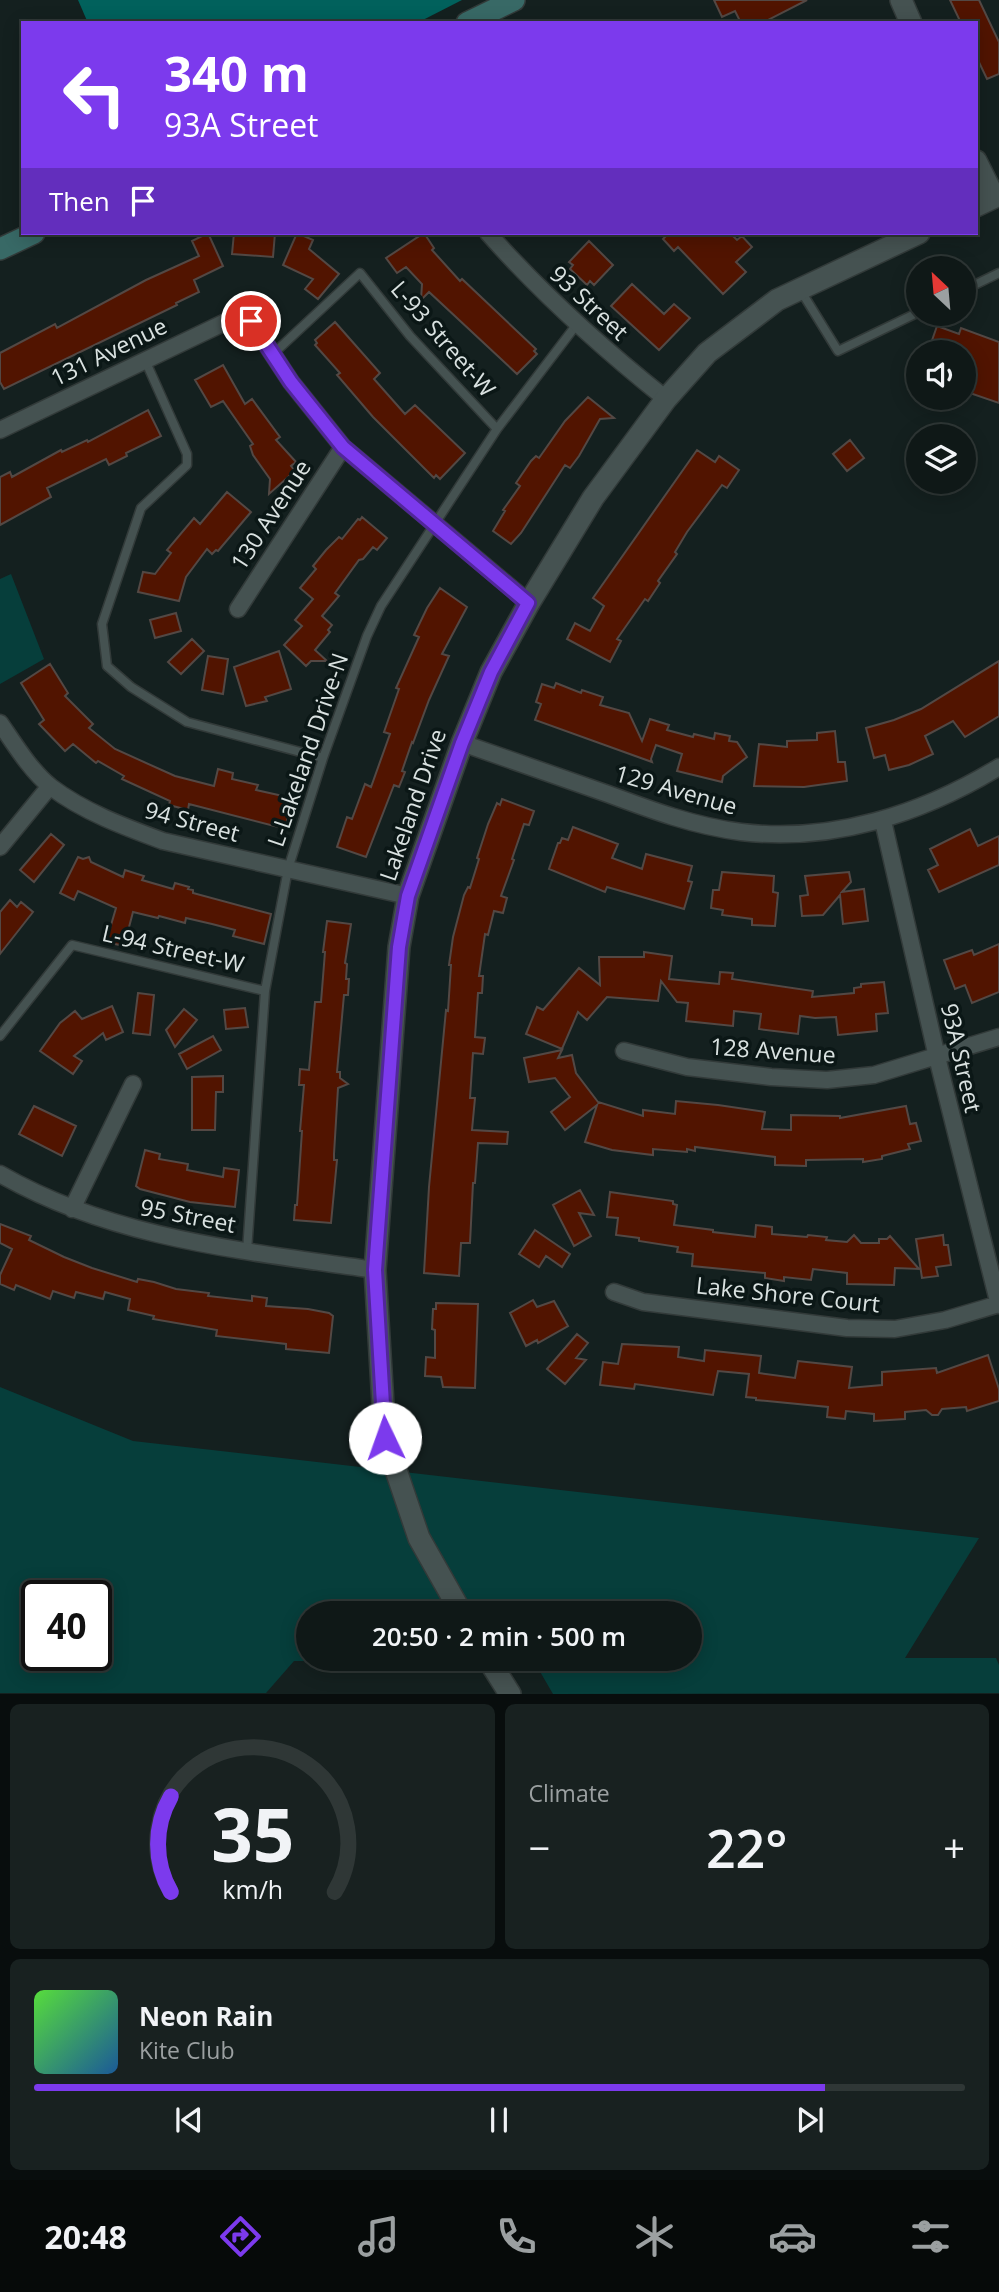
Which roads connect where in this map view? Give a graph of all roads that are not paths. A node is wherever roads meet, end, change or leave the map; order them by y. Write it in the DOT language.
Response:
graph roads {
  1 [pos="514,0"];
  2 [pos="901,0"];
  3 [pos="471,21"];
  4 [pos="910,21"];
  5 [pos="978,166"];
  6 [pos="990,199"];
  7 [pos="30,235"];
  8 [pos="490,235"];
  9 [pos="915,235"];
  10 [pos="0,249"];
  11 [pos="999,273"];
  12 [pos="976,284"];
  13 [pos="800,289"];
  14 [pos="906,318"];
  15 [pos="578,324"];
  16 [pos="273,354"];
  17 [pos="145,360"];
  18 [pos="666,399"];
  19 [pos="497,429"];
  20 [pos="0,430"];
  21 [pos="343,447"];
  22 [pos="435,524"];
  23 [pos="528,603"];
  24 [pos="238,609"];
  25 [pos="0,723"];
  26 [pos="462,743"];
  27 [pos="323,758"];
  28 [pos="999,767"];
  29 [pos="50,786"];
  30 [pos="883,821"];
  31 [pos="0,847"];
  32 [pos="288,869"];
  33 [pos="408,896"];
  34 [pos="265,990"];
  35 [pos="0,1035"];
  36 [pos="999,1037"];
  37 [pos="624,1051"];
  38 [pos="937,1057"];
  39 [pos="133,1084"];
  40 [pos="0,1174"];
  41 [pos="72,1209"];
  42 [pos="247,1251"];
  43 [pos="375,1270"];
  44 [pos="614,1292"];
  45 [pos="999,1304"];
  46 [pos="455,1601"];
  47 [pos="496,1671"];
  48 [pos="510,1693"];
  1 -- 3 [label="main road"];
  2 -- 4 [label="street"];
  5 -- 6 [label="street"];
  7 -- 10 [label="main road"];
  8 -- 15 [label="street, 93 Street"];
  9 -- 13 [label="street, Lakeland Drive"];
  11 -- 12 [label="lane"];
  13 -- 14 [label="lane"];
  13 -- 18 [label="street, Lakeland Drive"];
  15 -- 18 [label="street, 93 Street"];
  15 -- 19 [label="lane, L-Lakeland Drive-N"];
  16 -- 17 [label="street, 131 Avenue"];
  16 -- 19 [label="lane, L-93 Street-W"];
  16 -- 21 [label="street"];
  17 -- 20 [label="street, 131 Avenue"];
  17 -- 27 [label="lane"];
  18 -- 23 [label="street, Lakeland Drive"];
  19 -- 22 [label="lane, L-Lakeland Drive-N"];
  21 -- 22 [label="street"];
  21 -- 24 [label="street, 130 Avenue"];
  22 -- 23 [label="street"];
  22 -- 27 [label="lane, L-Lakeland Drive-N"];
  23 -- 26 [label="street, Lakeland Drive"];
  25 -- 29 [label="street, 94 Street"];
  26 -- 30 [label="street, 129 Avenue"];
  26 -- 33 [label="street, Lakeland Drive"];
  27 -- 32 [label="lane, L-Lakeland Drive-N"];
  28 -- 30 [label="street, 129 Avenue"];
  29 -- 31 [label="street"];
  29 -- 32 [label="street, 94 Street"];
  30 -- 38 [label="street, 93A Street"];
  32 -- 33 [label="street, 94 Street"];
  32 -- 34 [label="lane, L-Lakeland Drive-N"];
  33 -- 43 [label="street, Lakeland Drive"];
  34 -- 35 [label="lane, L-94 Street-W"];
  34 -- 42 [label="lane, L-Lakeland Drive-N"];
  36 -- 38 [label="street, 128 Avenue"];
  37 -- 38 [label="street, 128 Avenue"];
  38 -- 45 [label="street, 93A Street"];
  39 -- 41 [label="street"];
  40 -- 41 [label="street, 95 Street"];
  41 -- 42 [label="street, 95 Street"];
  42 -- 43 [label="street, 95 Street"];
  43 -- 46 [label="street, Lakeland Drive"];
  44 -- 45 [label="street, Lake Shore Court"];
  47 -- 48 [label="street"];
}
